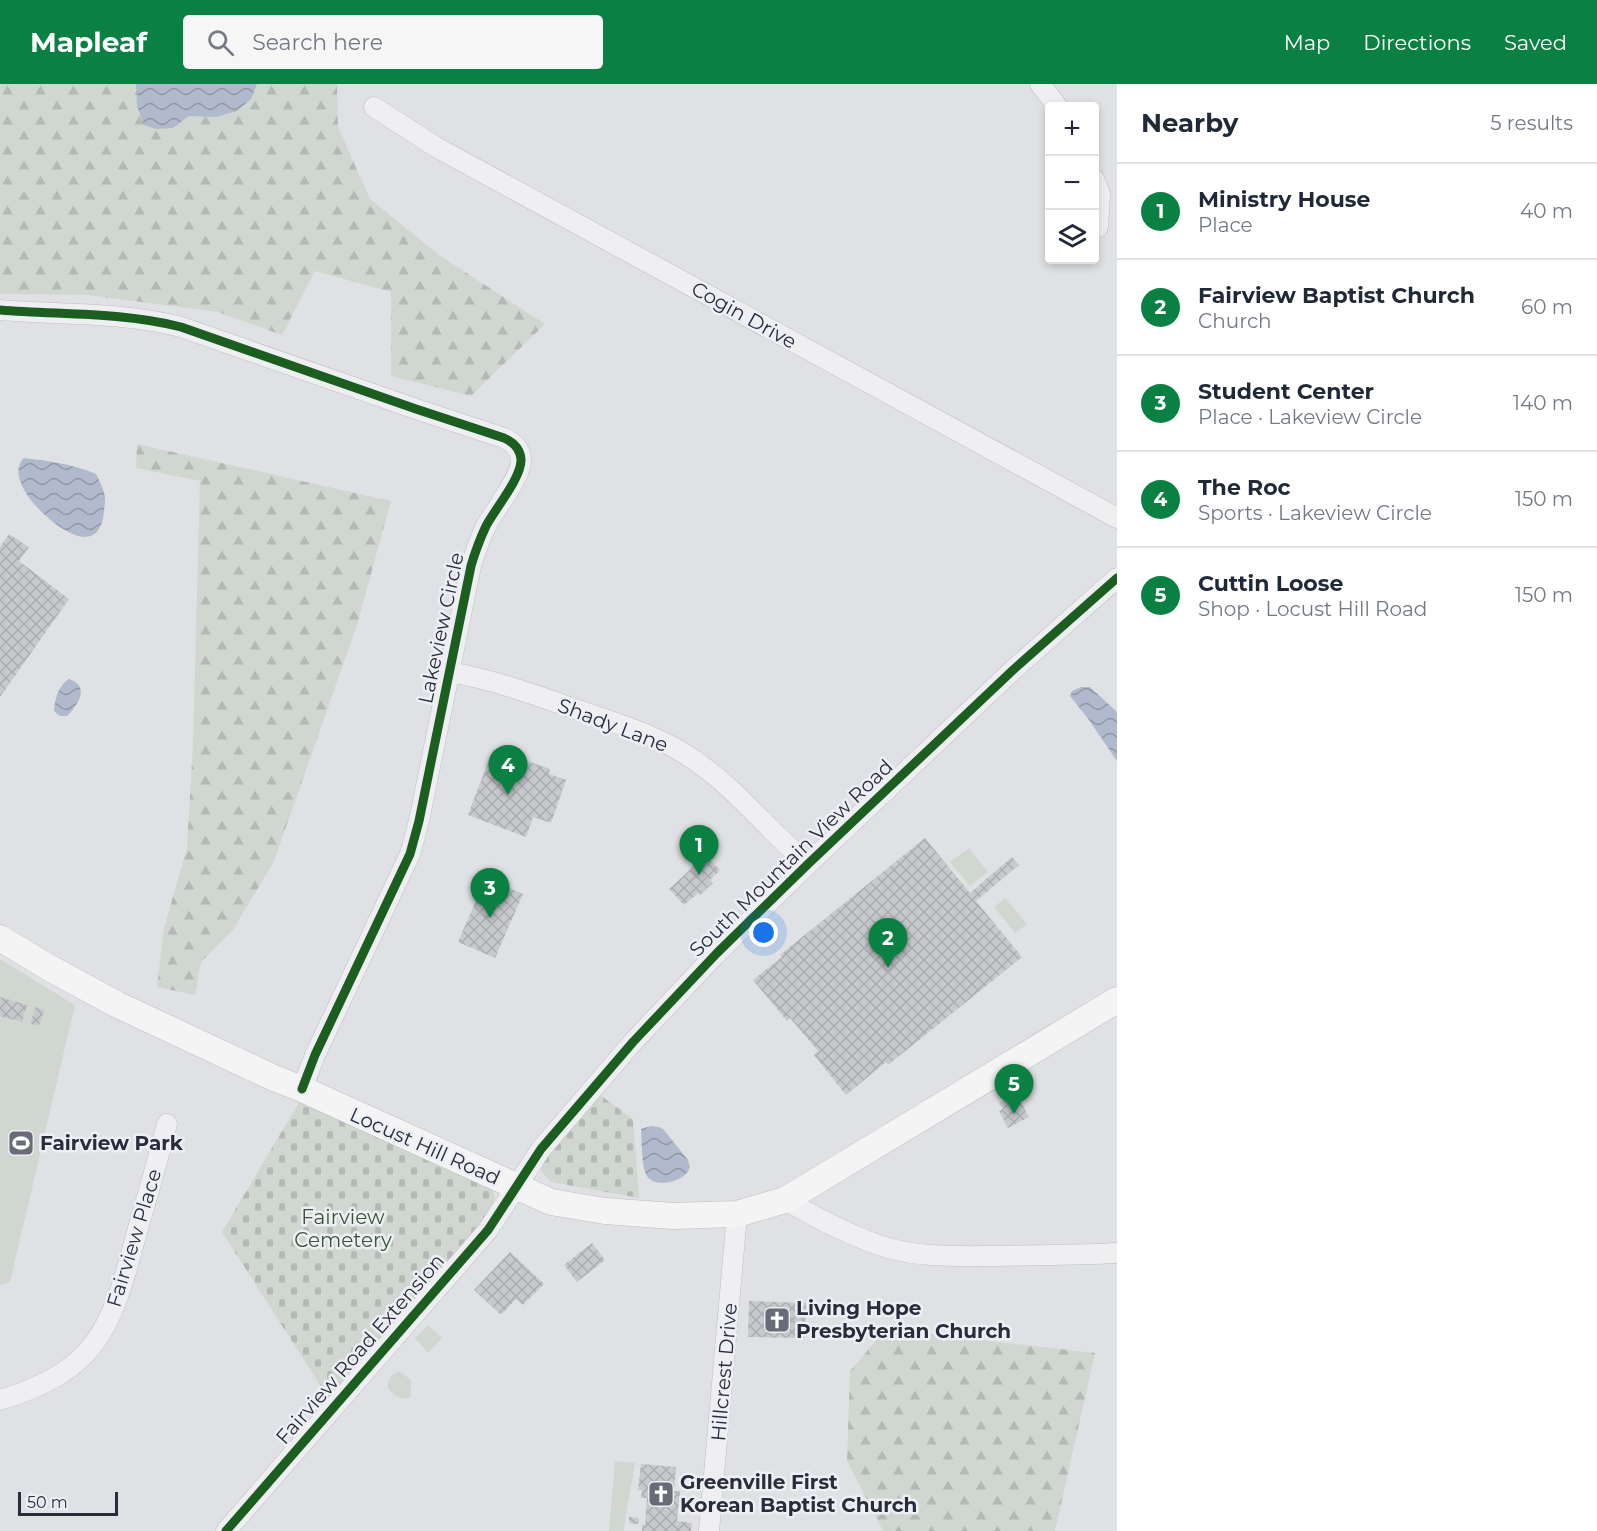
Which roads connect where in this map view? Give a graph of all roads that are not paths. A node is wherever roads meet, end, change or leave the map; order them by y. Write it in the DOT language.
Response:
graph roads {
  1 [pos="1040,84"];
  2 [pos="1054,102"];
  3 [pos="374,107"];
  4 [pos="1099,191"];
  5 [pos="1099,210"];
  6 [pos="0,310"];
  7 [pos="1117,518"];
  8 [pos="1117,578"];
  9 [pos="450,672"];
  10 [pos="808,864"];
  11 [pos="0,938"];
  12 [pos="1117,1000"];
  13 [pos="302,1089"];
  14 [pos="167,1125"];
  15 [pos="515,1186"];
  16 [pos="785,1200"];
  17 [pos="737,1214"];
  18 [pos="1117,1253"];
  19 [pos="0,1400"];
  20 [pos="226,1531"];
  21 [pos="709,1531"];
  1 -- 2 [label="street"];
  3 -- 7 [label="street, Cogin Drive"];
  4 -- 5 [label="street"];
  6 -- 9 [label="street, Lakeview Circle"];
  8 -- 10 [label="street, South Mountain View Road"];
  9 -- 10 [label="street, Shady Lane"];
  9 -- 13 [label="street, Lakeview Circle"];
  10 -- 15 [label="street, South Mountain View Road"];
  11 -- 13 [label="main road, Locust Hill Road"];
  12 -- 16 [label="main road, Locust Hill Road"];
  13 -- 15 [label="main road, Locust Hill Road"];
  14 -- 19 [label="street, Fairview Place"];
  15 -- 17 [label="main road, Locust Hill Road"];
  15 -- 20 [label="street, Fairview Road Extension"];
  16 -- 17 [label="main road, Locust Hill Road"];
  16 -- 18 [label="street"];
  17 -- 21 [label="street, Hillcrest Drive"];
}
